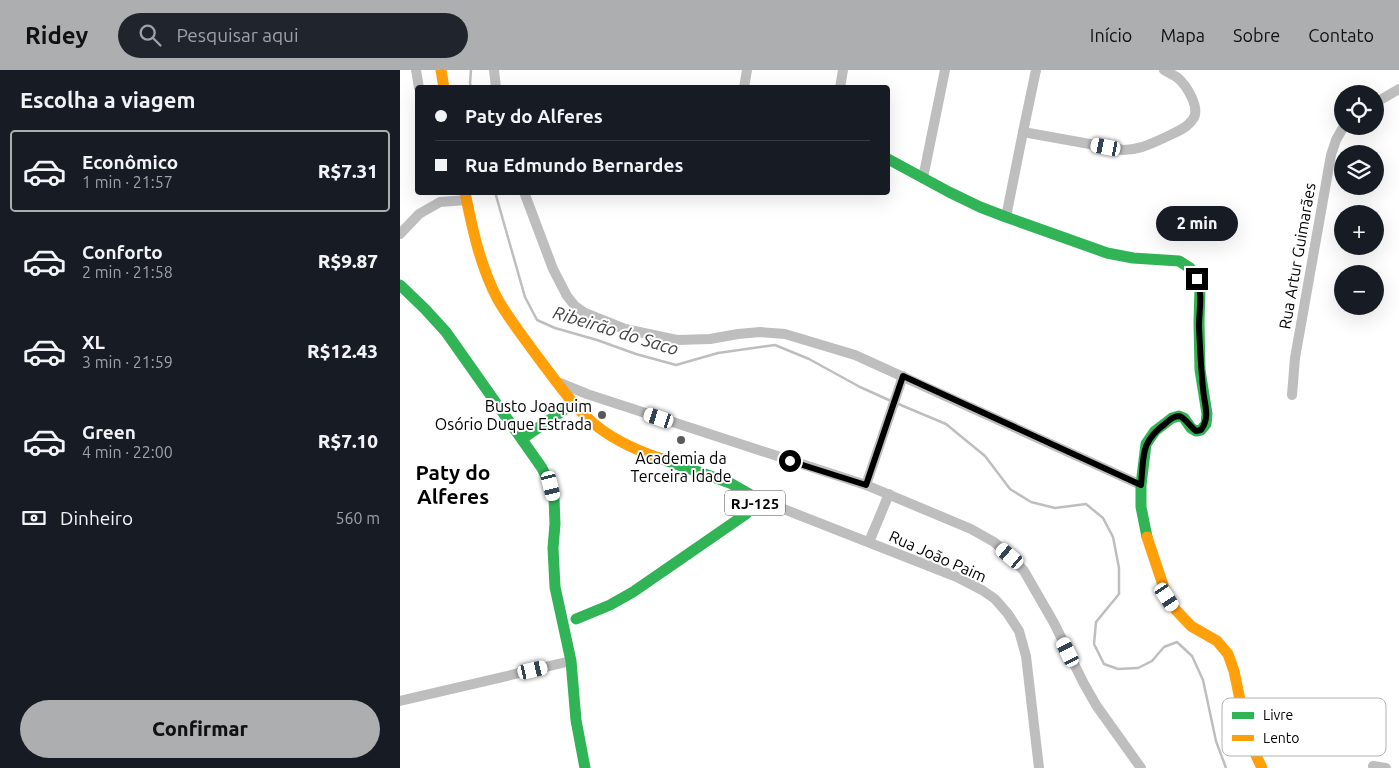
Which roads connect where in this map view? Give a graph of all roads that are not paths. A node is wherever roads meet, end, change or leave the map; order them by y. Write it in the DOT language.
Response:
graph roads {
  1 [pos="416,70"];
  2 [pos="441,70"];
  3 [pos="494,70"];
  4 [pos="747,70"];
  5 [pos="843,70"];
  6 [pos="945,70"];
  7 [pos="1036,70"];
  8 [pos="1164,70"];
  9 [pos="418,85"];
  10 [pos="444,85"];
  11 [pos="496,85"];
  12 [pos="744,85"];
  13 [pos="840,85"];
  14 [pos="1399,89"];
  15 [pos="1384,98"];
  16 [pos="1023,132"];
  17 [pos="1339,135"];
  18 [pos="890,160"];
  19 [pos="923,178"];
  20 [pos="525,195"];
  21 [pos="465,196"];
  22 [pos="439,197"];
  23 [pos="1006,217"];
  24 [pos="400,234"];
  25 [pos="400,285"];
  26 [pos="903,376"];
  27 [pos="556,382"];
  28 [pos="1292,395"];
  29 [pos="574,403"];
  30 [pos="522,439"];
  31 [pos="866,485"];
  32 [pos="1141,485"];
  33 [pos="889,494"];
  34 [pos="758,499"];
  35 [pos="869,542"];
  36 [pos="556,592"];
  37 [pos="576,627"];
  38 [pos="571,661"];
  39 [pos="1240,698"];
  40 [pos="400,701"];
  41 [pos="1255,756"];
  42 [pos="1373,766"];
  43 [pos="585,768"];
  44 [pos="1038,768"];
  45 [pos="1141,768"];
  46 [pos="1262,768"];
  47 [pos="1386,768"];
  1 -- 9 [label="street"];
  2 -- 10 [label="main road"];
  3 -- 11 [label="street"];
  4 -- 12 [label="street"];
  5 -- 13 [label="street"];
  6 -- 19 [label="street"];
  7 -- 16 [label="street"];
  8 -- 16 [label="street"];
  14 -- 15 [label="street"];
  16 -- 23 [label="street"];
  17 -- 28 [label="street, Rua Artur Guimarães"];
  18 -- 19 [label="main road"];
  19 -- 23 [label="main road"];
  20 -- 26 [label="street"];
  21 -- 22 [label="street"];
  21 -- 27 [label="main road, RJ-125"];
  22 -- 24 [label="street"];
  23 -- 32 [label="main road"];
  25 -- 30 [label="main road"];
  26 -- 31 [label="street"];
  26 -- 32 [label="street"];
  27 -- 29 [label="main road, RJ-125"];
  27 -- 31 [label="street"];
  29 -- 30 [label="main road"];
  29 -- 34 [label="main road, RJ-125"];
  30 -- 36 [label="main road"];
  31 -- 33 [label="street"];
  32 -- 39 [label="main road"];
  33 -- 35 [label="street"];
  33 -- 45 [label="street"];
  34 -- 35 [label="street, Rua João Paim"];
  34 -- 37 [label="main road, RJ-125"];
  35 -- 44 [label="street, Rua João Paim"];
  36 -- 37 [label="main road"];
  36 -- 38 [label="main road"];
  37 -- 38 [label="main road"];
  38 -- 40 [label="street"];
  38 -- 43 [label="main road"];
  41 -- 46 [label="main road"];
  42 -- 47 [label="street"];
}
